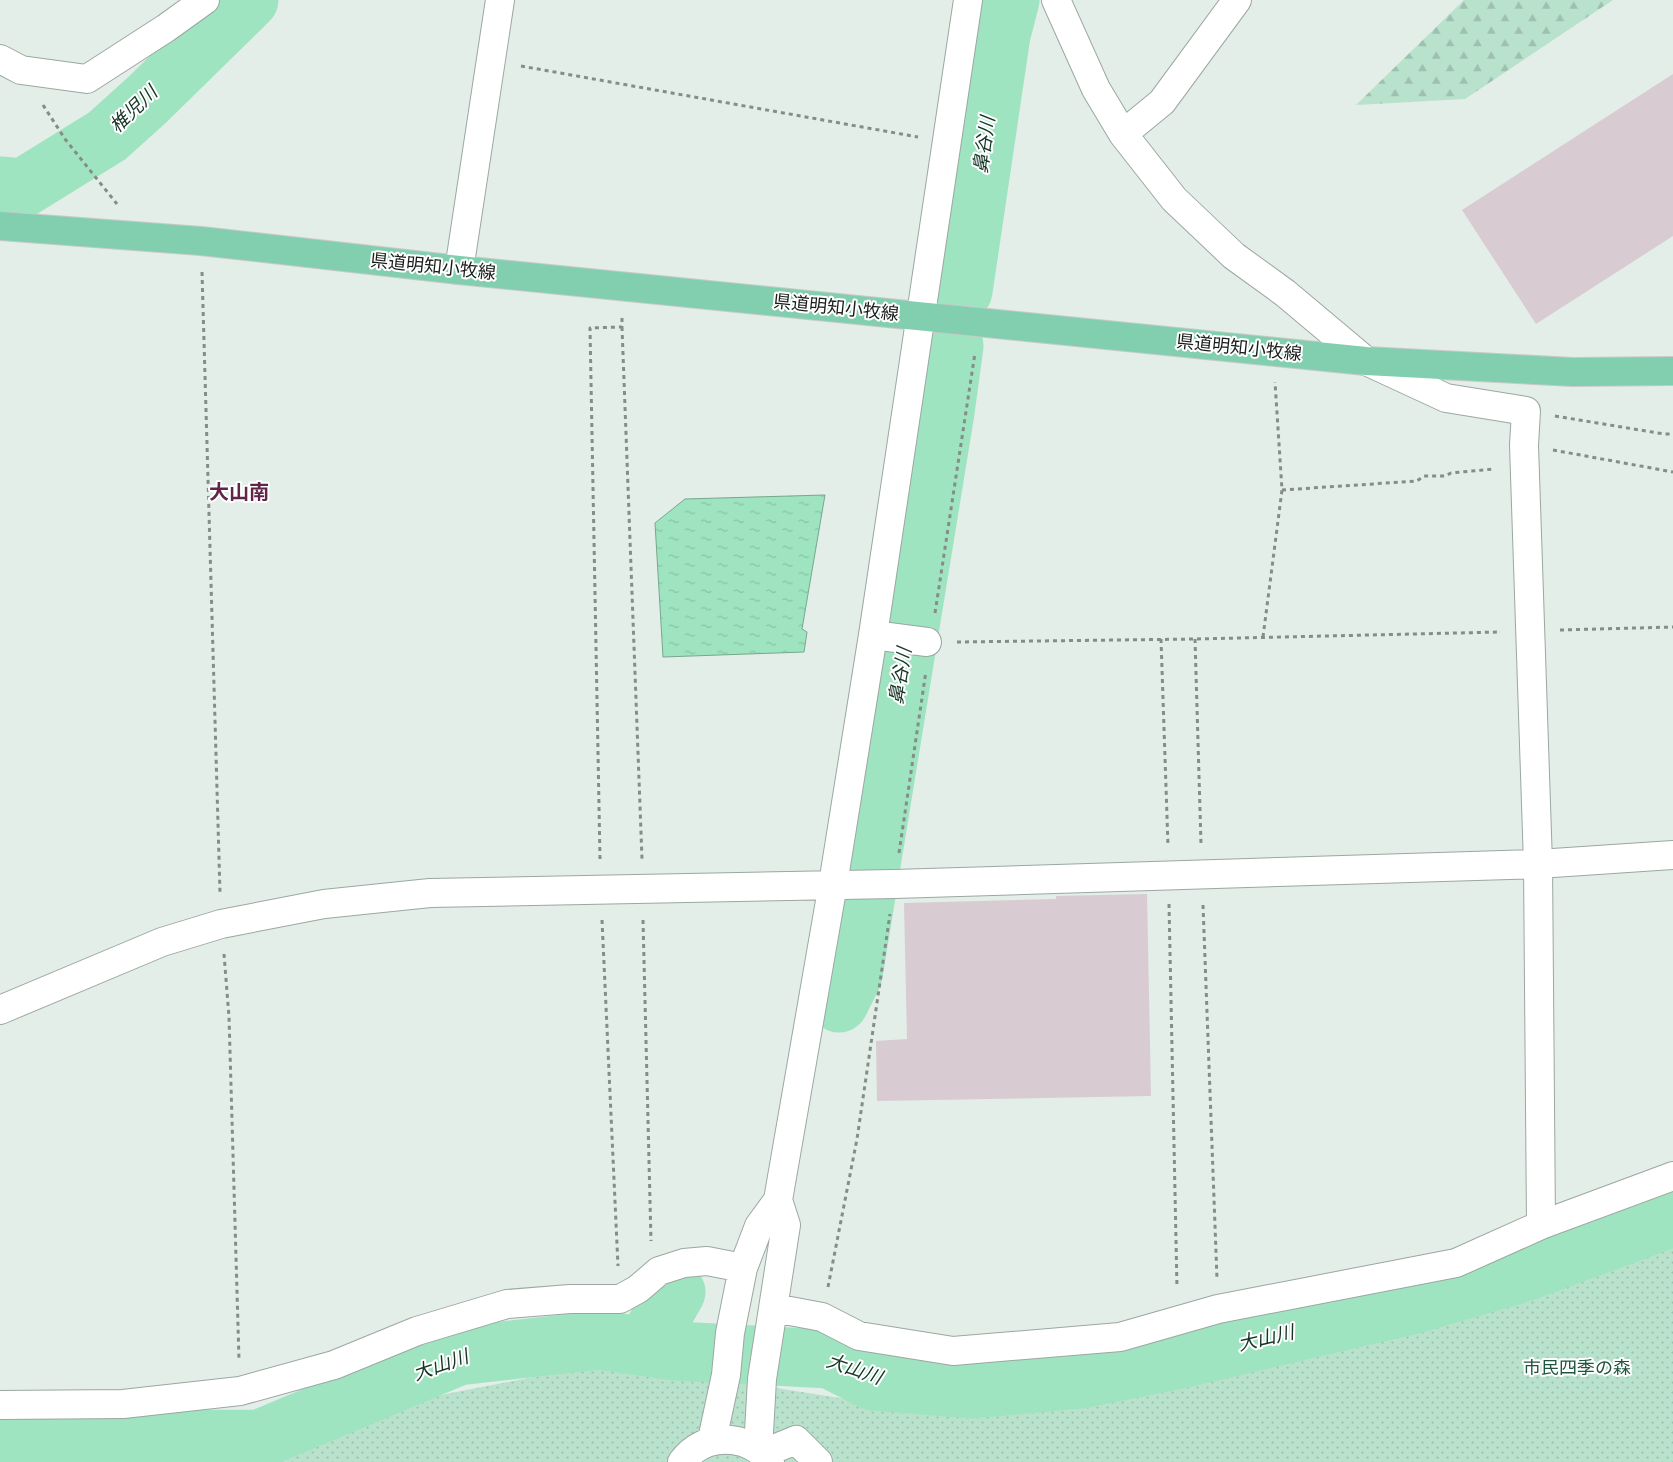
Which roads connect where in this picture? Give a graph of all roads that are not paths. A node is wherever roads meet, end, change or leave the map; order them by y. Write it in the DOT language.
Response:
graph roads {
  1 [pos="205,0"];
  2 [pos="500,0"];
  3 [pos="968,0"];
  4 [pos="1056,0"];
  5 [pos="1237,0"];
  6 [pos="0,59"];
  7 [pos="1123,134"];
  8 [pos="0,226"];
  9 [pos="459,270"];
  10 [pos="921,316"];
  11 [pos="1366,361"];
  12 [pos="1673,371"];
  13 [pos="879,635"];
  14 [pos="929,642"];
  15 [pos="1673,855"];
  16 [pos="1538,864"];
  17 [pos="843,884"];
  18 [pos="0,1010"];
  19 [pos="1673,1176"];
  20 [pos="778,1200"];
  21 [pos="1541,1225"];
  22 [pos="743,1268"];
  23 [pos="774,1308"];
  24 [pos="0,1405"];
  25 [pos="712,1440"];
  26 [pos="764,1455"];
  27 [pos="682,1462"];
  28 [pos="818,1462"];
  1 -- 6 [label="street"];
  2 -- 9 [label="street"];
  3 -- 10 [label="street"];
  4 -- 7 [label="street"];
  5 -- 7 [label="street"];
  7 -- 11 [label="street"];
  8 -- 9 [label="main road, 県道明知小牧線"];
  9 -- 10 [label="main road, 県道明知小牧線"];
  10 -- 11 [label="main road, 県道明知小牧線"];
  10 -- 13 [label="street"];
  11 -- 12 [label="main road, 県道明知小牧線"];
  11 -- 16 [label="street"];
  13 -- 14 [label="street"];
  13 -- 17 [label="street"];
  15 -- 16 [label="street"];
  16 -- 17 [label="street"];
  16 -- 21 [label="street"];
  17 -- 18 [label="street"];
  17 -- 20 [label="street"];
  19 -- 21 [label="street"];
  20 -- 22 [label="street"];
  20 -- 23 [label="street"];
  21 -- 23 [label="street"];
  22 -- 24 [label="street"];
  22 -- 25 [label="street"];
  23 -- 26 [label="street"];
  25 -- 26 [label="street"];
  25 -- 27 [label="street"];
  26 -- 28 [label="street"];
}
